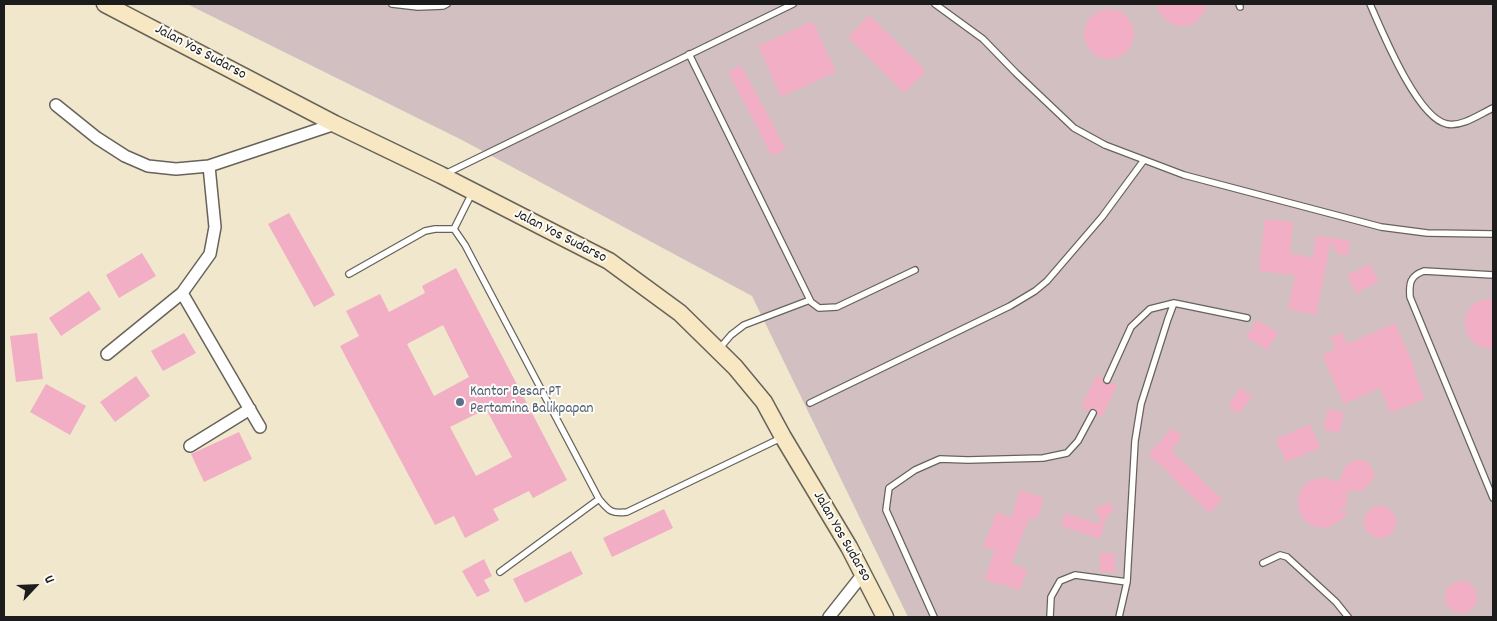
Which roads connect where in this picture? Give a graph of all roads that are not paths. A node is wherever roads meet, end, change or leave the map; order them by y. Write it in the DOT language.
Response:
graph roads {
  1 [pos="105,4"];
  2 [pos="392,4"];
  3 [pos="447,4"];
  4 [pos="794,4"];
  5 [pos="935,4"];
  6 [pos="1370,4"];
  7 [pos="689,54"];
  8 [pos="56,104"];
  9 [pos="1493,108"];
  10 [pos="335,124"];
  11 [pos="1144,160"];
  12 [pos="209,166"];
  13 [pos="441,175"];
  14 [pos="472,192"];
  15 [pos="454,229"];
  16 [pos="1493,234"];
  17 [pos="915,270"];
  18 [pos="349,274"];
  19 [pos="1493,274"];
  20 [pos="182,293"];
  21 [pos="810,300"];
  22 [pos="1174,303"];
  23 [pos="1247,318"];
  24 [pos="718,351"];
  25 [pos="107,354"];
  26 [pos="1107,380"];
  27 [pos="810,403"];
  28 [pos="250,409"];
  29 [pos="1093,413"];
  30 [pos="260,427"];
  31 [pos="783,437"];
  32 [pos="190,446"];
  33 [pos="1493,498"];
  34 [pos="599,499"];
  35 [pos="1263,563"];
  36 [pos="500,572"];
  37 [pos="863,574"];
  38 [pos="1127,582"];
  39 [pos="829,617"];
  40 [pos="885,617"];
  41 [pos="934,617"];
  42 [pos="1050,617"];
  43 [pos="1119,617"];
  44 [pos="1348,617"];
  1 -- 10 [label="main road, Jalan Yos Sudarso"];
  2 -- 3 [label="lane"];
  4 -- 7 [label="lane"];
  5 -- 11 [label="lane"];
  6 -- 9 [label="lane"];
  7 -- 13 [label="lane"];
  7 -- 21 [label="lane"];
  8 -- 12 [label="street"];
  10 -- 12 [label="street"];
  10 -- 13 [label="main road, Jalan Yos Sudarso"];
  11 -- 16 [label="lane"];
  11 -- 27 [label="lane"];
  12 -- 20 [label="street"];
  13 -- 14 [label="main road, Jalan Yos Sudarso"];
  14 -- 15 [label="lane"];
  14 -- 24 [label="main road, Jalan Yos Sudarso"];
  15 -- 18 [label="lane"];
  15 -- 34 [label="lane"];
  17 -- 21 [label="lane"];
  19 -- 33 [label="lane"];
  20 -- 25 [label="street"];
  20 -- 28 [label="street"];
  21 -- 24 [label="lane"];
  22 -- 23 [label="lane"];
  22 -- 26 [label="lane"];
  22 -- 38 [label="lane"];
  24 -- 31 [label="main road, Jalan Yos Sudarso"];
  28 -- 30 [label="street"];
  28 -- 32 [label="street"];
  29 -- 41 [label="lane"];
  31 -- 34 [label="lane"];
  31 -- 37 [label="main road, Jalan Yos Sudarso"];
  34 -- 36 [label="lane"];
  35 -- 44 [label="lane"];
  37 -- 39 [label="street"];
  37 -- 40 [label="main road, Jalan Yos Sudarso"];
  38 -- 42 [label="lane"];
  38 -- 43 [label="lane"];
}
